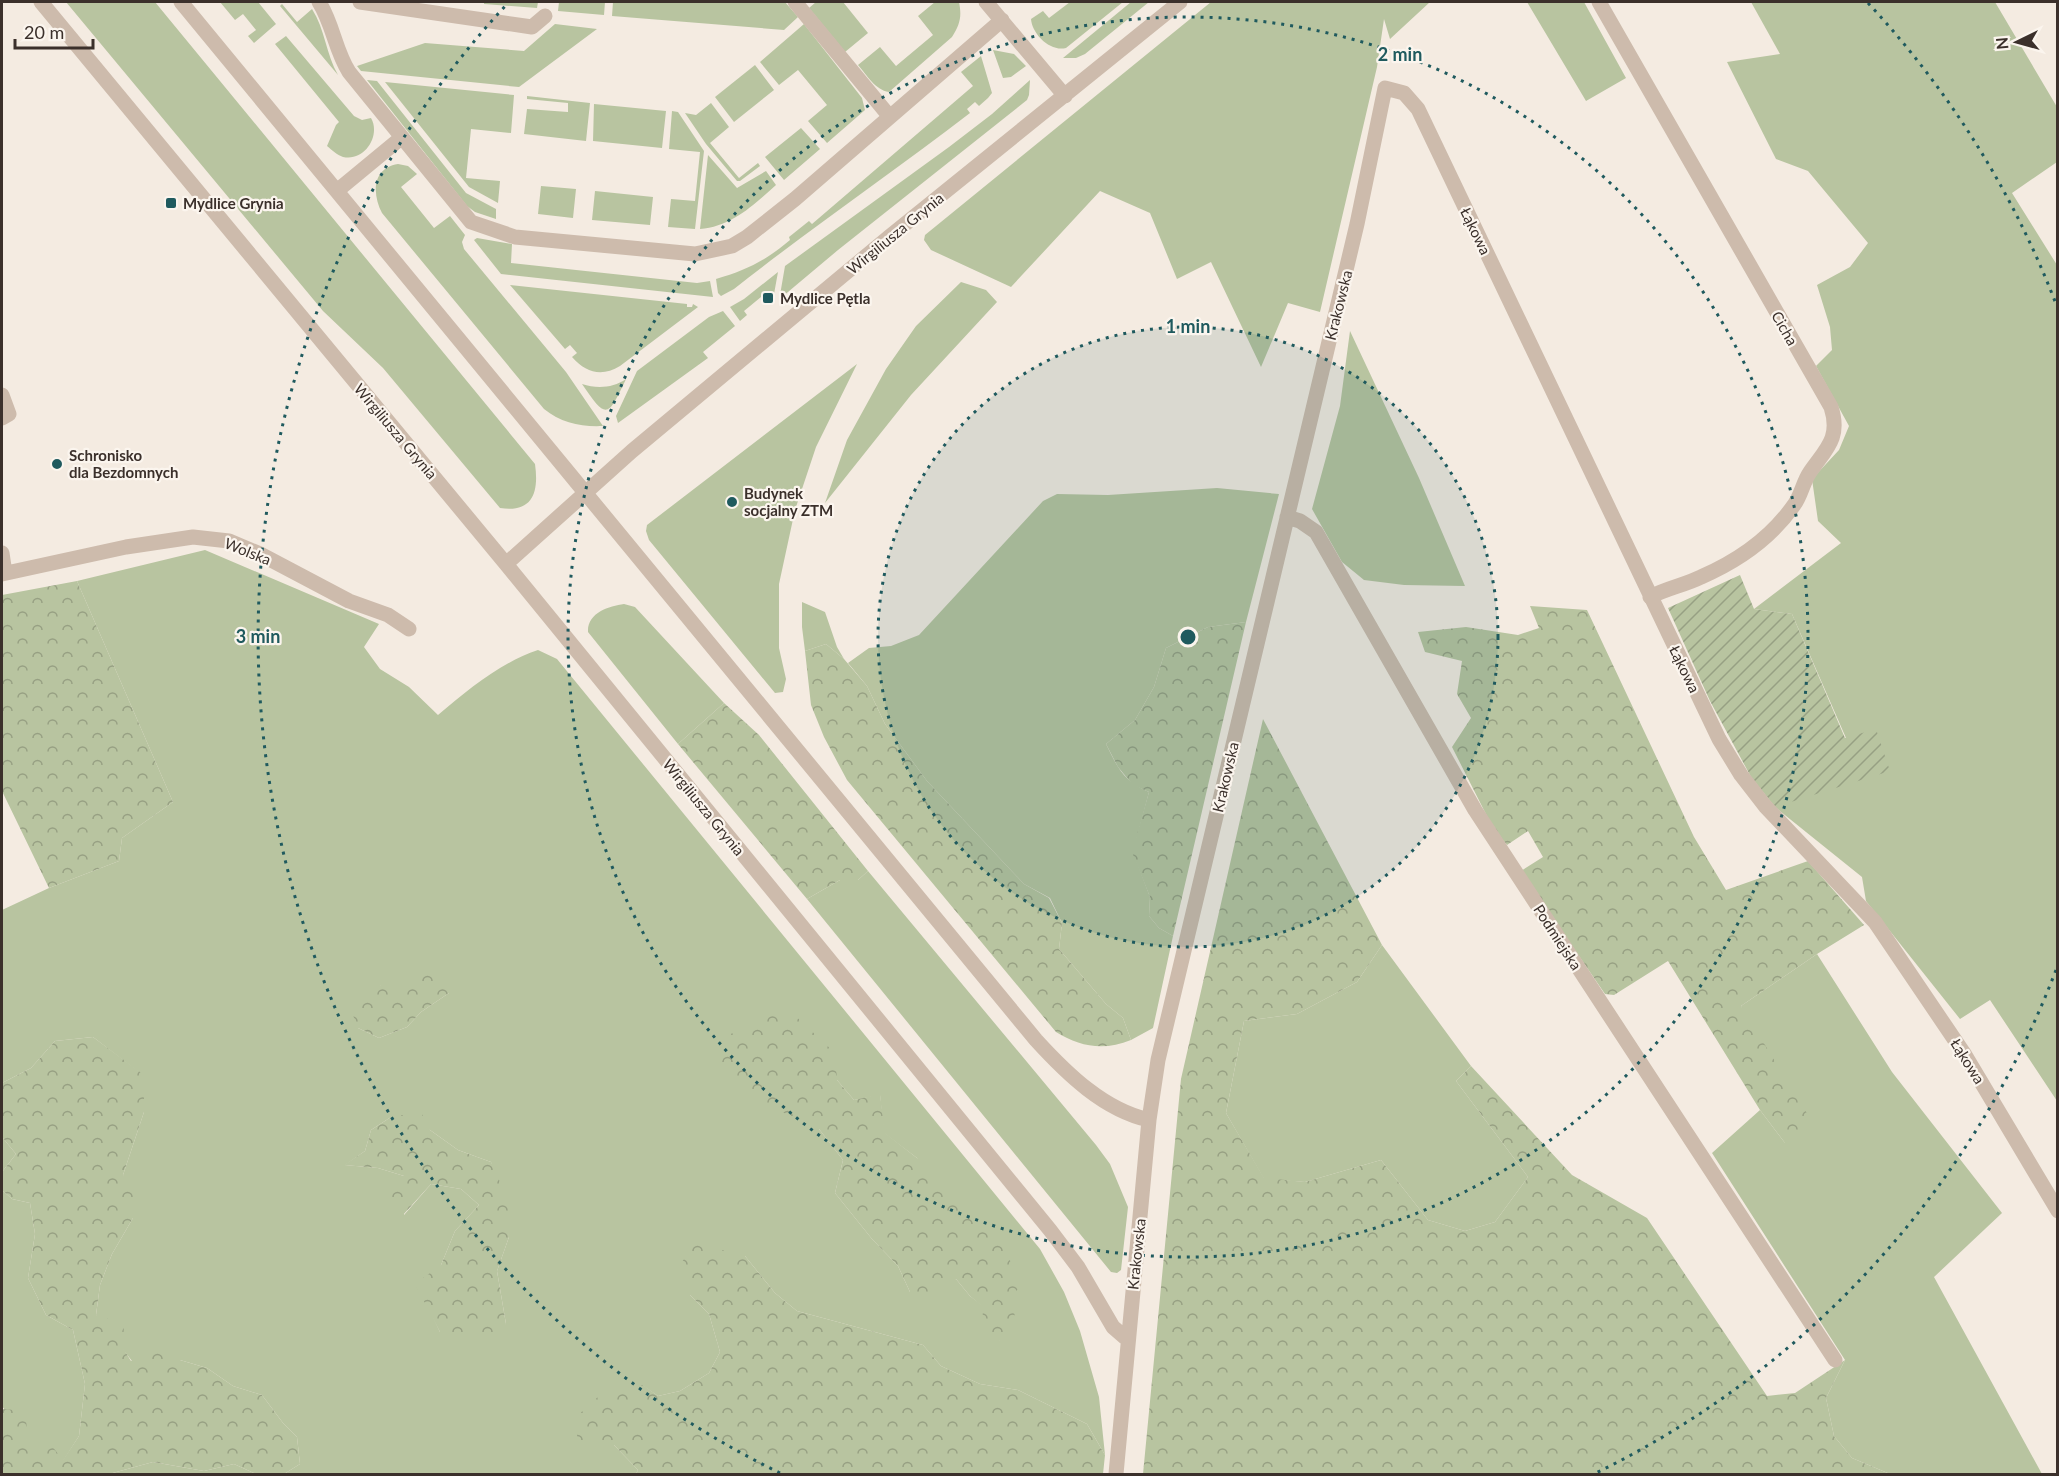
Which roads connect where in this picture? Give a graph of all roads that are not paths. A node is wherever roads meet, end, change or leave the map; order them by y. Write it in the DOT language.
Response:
graph roads {
  1 [pos="41,2"];
  2 [pos="181,2"];
  3 [pos="360,2"];
  4 [pos="795,2"];
  5 [pos="986,2"];
  6 [pos="1180,2"];
  7 [pos="1599,2"];
  8 [pos="322,3"];
  9 [pos="545,16"];
  10 [pos="1002,20"];
  11 [pos="1385,88"];
  12 [pos="1065,96"];
  13 [pos="890,117"];
  14 [pos="401,138"];
  15 [pos="338,190"];
  16 [pos="2,396"];
  17 [pos="2,418"];
  18 [pos="585,492"];
  19 [pos="1287,517"];
  20 [pos="2,553"];
  21 [pos="506,564"];
  22 [pos="3,573"];
  23 [pos="1650,597"];
  24 [pos="409,629"];
  25 [pos="1149,1120"];
  26 [pos="2058,1211"];
  27 [pos="1128,1340"];
  28 [pos="1835,1360"];
  29 [pos="1116,1474"];
  1 -- 21 [label="street, Wirgiliusza Grynia"];
  2 -- 15 [label="street"];
  3 -- 9 [label="street"];
  4 -- 13 [label="street"];
  5 -- 10 [label="street"];
  6 -- 12 [label="street, Wirgiliusza Grynia"];
  7 -- 23 [label="street, Cicha"];
  8 -- 14 [label="street"];
  10 -- 12 [label="street"];
  10 -- 13 [label="street"];
  11 -- 19 [label="street, Krakowska"];
  11 -- 23 [label="street, Łąkowa"];
  12 -- 18 [label="street, Wirgiliusza Grynia"];
  13 -- 14 [label="street"];
  14 -- 15 [label="street"];
  15 -- 18 [label="street"];
  16 -- 17 [label="street"];
  18 -- 21 [label="street, Wirgiliusza Grynia"];
  18 -- 25 [label="street"];
  19 -- 25 [label="street, Krakowska"];
  19 -- 28 [label="street, Podmiejska"];
  20 -- 22 [label="street"];
  21 -- 27 [label="street, Wirgiliusza Grynia"];
  22 -- 24 [label="street, Wolska"];
  23 -- 26 [label="street, Łąkowa"];
  25 -- 27 [label="street, Krakowska"];
  27 -- 29 [label="street, Krakowska"];
}
